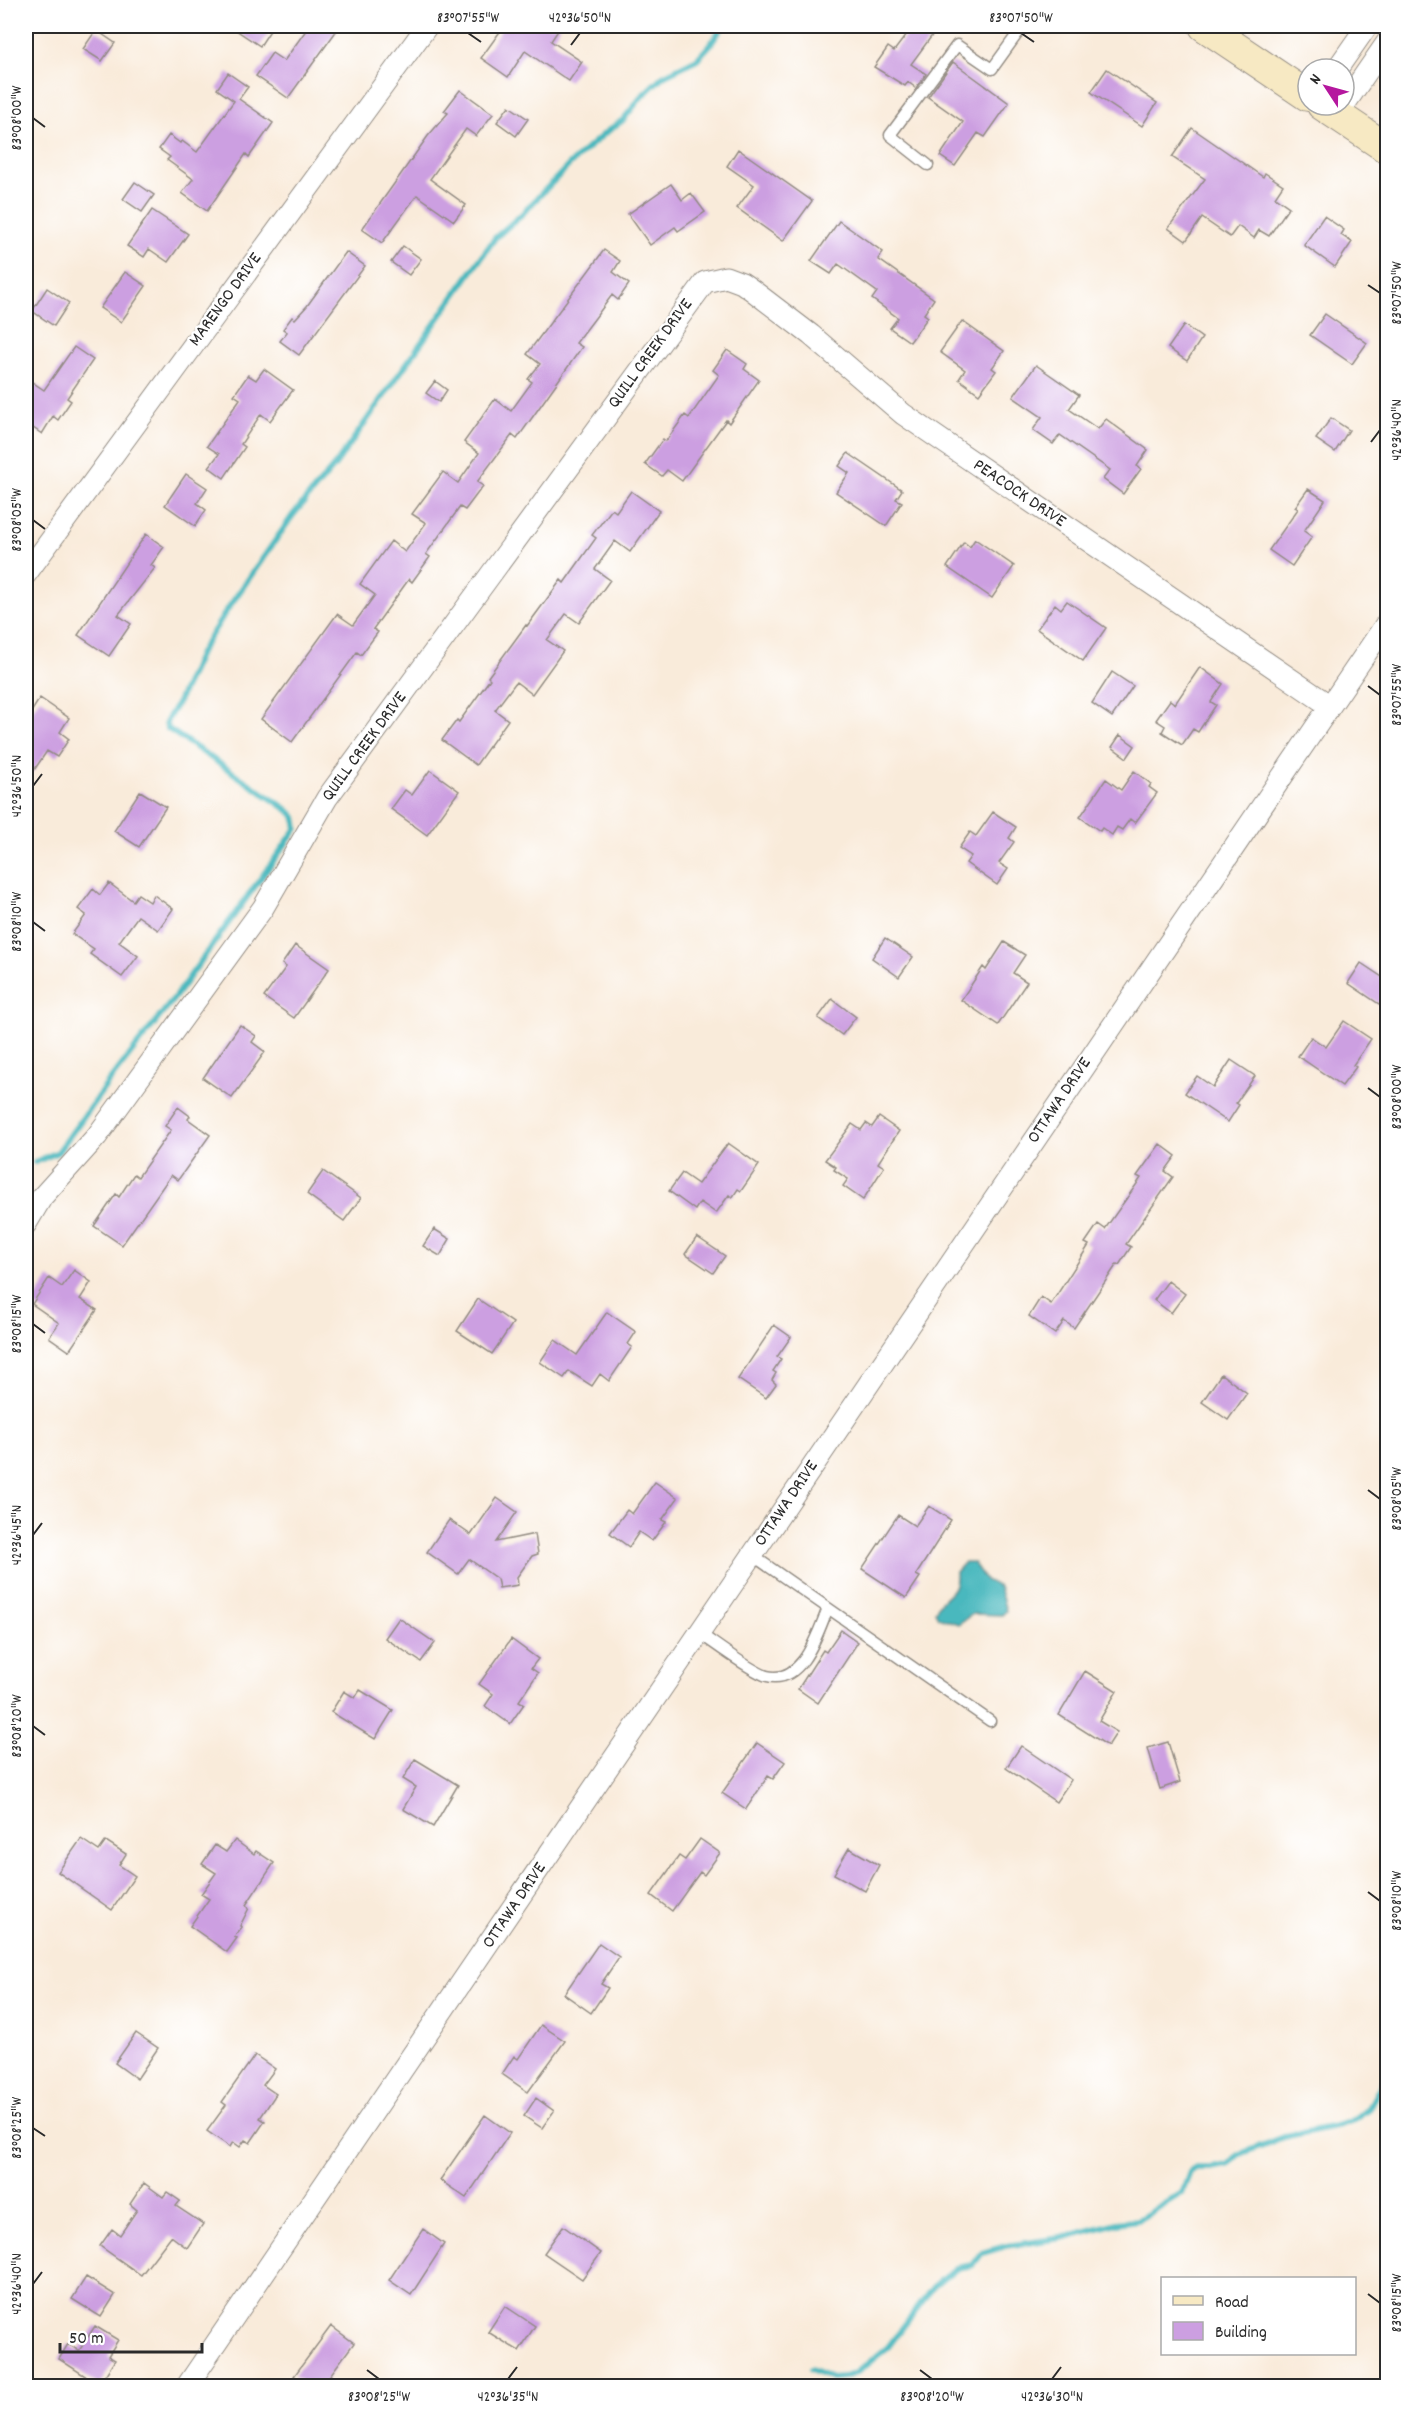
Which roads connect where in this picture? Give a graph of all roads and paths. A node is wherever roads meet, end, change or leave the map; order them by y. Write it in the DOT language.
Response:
graph roads {
  1 [pos="427,26"];
  2 [pos="1023,26"];
  3 [pos="1204,26"];
  4 [pos="1367,26"];
  5 [pos="1388,41"];
  6 [pos="1345,57"];
  7 [pos="1356,82"];
  8 [pos="1296,88"];
  9 [pos="1349,117"];
  10 [pos="1388,149"];
  11 [pos="928,165"];
  12 [pos="715,278"];
  13 [pos="26,574"];
  14 [pos="1384,634"];
  15 [pos="1330,706"];
  16 [pos="27,1216"];
  17 [pos="752,1555"];
  18 [pos="828,1608"];
  19 [pos="699,1633"];
  20 [pos="990,1721"];
  21 [pos="187,2386"];
  1 -- 13 [label="street, MARENGO DRIVE"];
  2 -- 11 [label="lane"];
  3 -- 8 [label="main road"];
  4 -- 6 [label="street"];
  5 -- 7 [label="street"];
  9 -- 10 [label="main road"];
  12 -- 15 [label="street, PEACOCK DRIVE"];
  12 -- 16 [label="street, QUILL CREEK DRIVE"];
  14 -- 15 [label="street, OTTAWA DRIVE"];
  15 -- 17 [label="street, OTTAWA DRIVE"];
  17 -- 18 [label="lane"];
  17 -- 19 [label="street, OTTAWA DRIVE"];
  18 -- 19 [label="lane"];
  18 -- 20 [label="lane"];
  19 -- 21 [label="street, OTTAWA DRIVE"];
}
